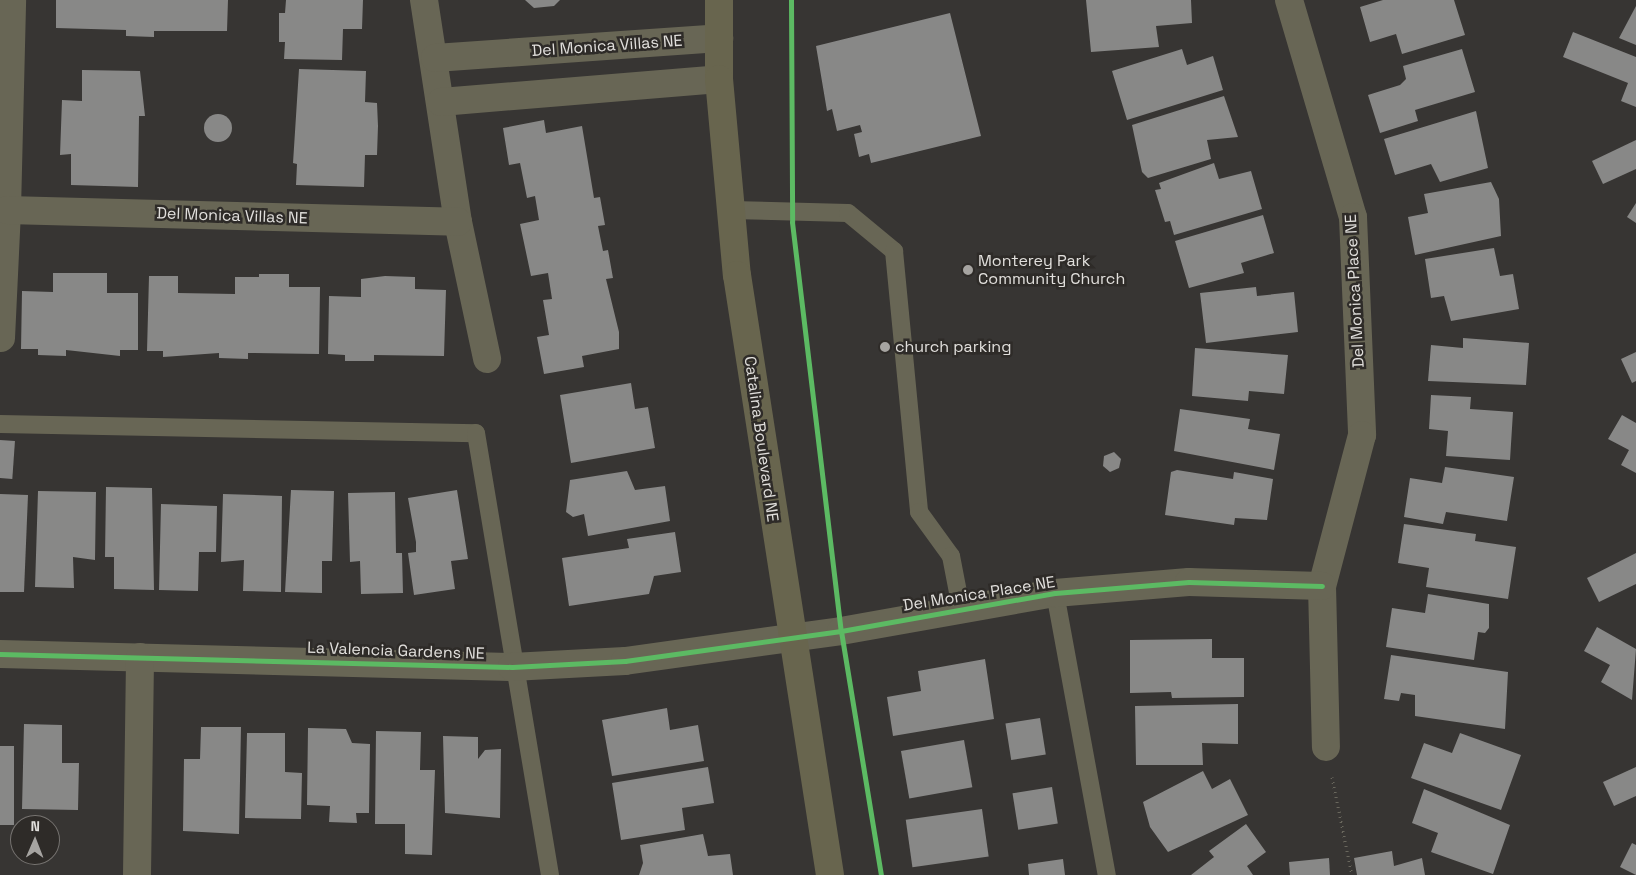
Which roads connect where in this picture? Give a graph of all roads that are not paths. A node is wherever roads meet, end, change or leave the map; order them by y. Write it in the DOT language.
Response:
graph roads {
  1 [pos="12,0"];
  2 [pos="424,0"];
  3 [pos="719,0"];
  4 [pos="1290,0"];
  5 [pos="719,38"];
  6 [pos="435,58"];
  7 [pos="719,79"];
  8 [pos="441,102"];
  9 [pos="7,210"];
  10 [pos="731,210"];
  11 [pos="458,222"];
  12 [pos="1,338"];
  13 [pos="486,359"];
  14 [pos="0,424"];
  15 [pos="1322,586"];
  16 [pos="1055,593"];
  17 [pos="961,608"];
  18 [pos="790,638"];
  19 [pos="0,654"];
  20 [pos="140,657"];
  21 [pos="512,667"];
  22 [pos="1326,747"];
  23 [pos="136,875"];
  24 [pos="550,875"];
  25 [pos="830,875"];
  26 [pos="1107,875"];
  1 -- 9 [label="street"];
  2 -- 6 [label="street"];
  3 -- 5 [label="street, Catalina Boulevard NE"];
  4 -- 15 [label="street, Del Monica Place NE"];
  5 -- 6 [label="street, Del Monica Villas NE"];
  5 -- 7 [label="street, Catalina Boulevard NE"];
  6 -- 8 [label="street"];
  7 -- 8 [label="street"];
  7 -- 10 [label="street, Catalina Boulevard NE"];
  8 -- 11 [label="street"];
  9 -- 11 [label="street, Del Monica Villas NE"];
  9 -- 12 [label="street"];
  10 -- 17 [label="lane"];
  10 -- 18 [label="street, Catalina Boulevard NE"];
  11 -- 13 [label="street"];
  14 -- 21 [label="lane"];
  15 -- 16 [label="street, Del Monica Place NE"];
  15 -- 22 [label="street, Del Monica Place NE"];
  16 -- 17 [label="street, Del Monica Place NE"];
  16 -- 26 [label="lane"];
  17 -- 18 [label="street, Del Monica Place NE"];
  18 -- 21 [label="street, La Valencia Gardens NE"];
  18 -- 25 [label="street, Catalina Boulevard NE"];
  19 -- 20 [label="street, La Valencia Gardens NE"];
  20 -- 21 [label="street, La Valencia Gardens NE"];
  20 -- 23 [label="street"];
  21 -- 24 [label="lane"];
}
